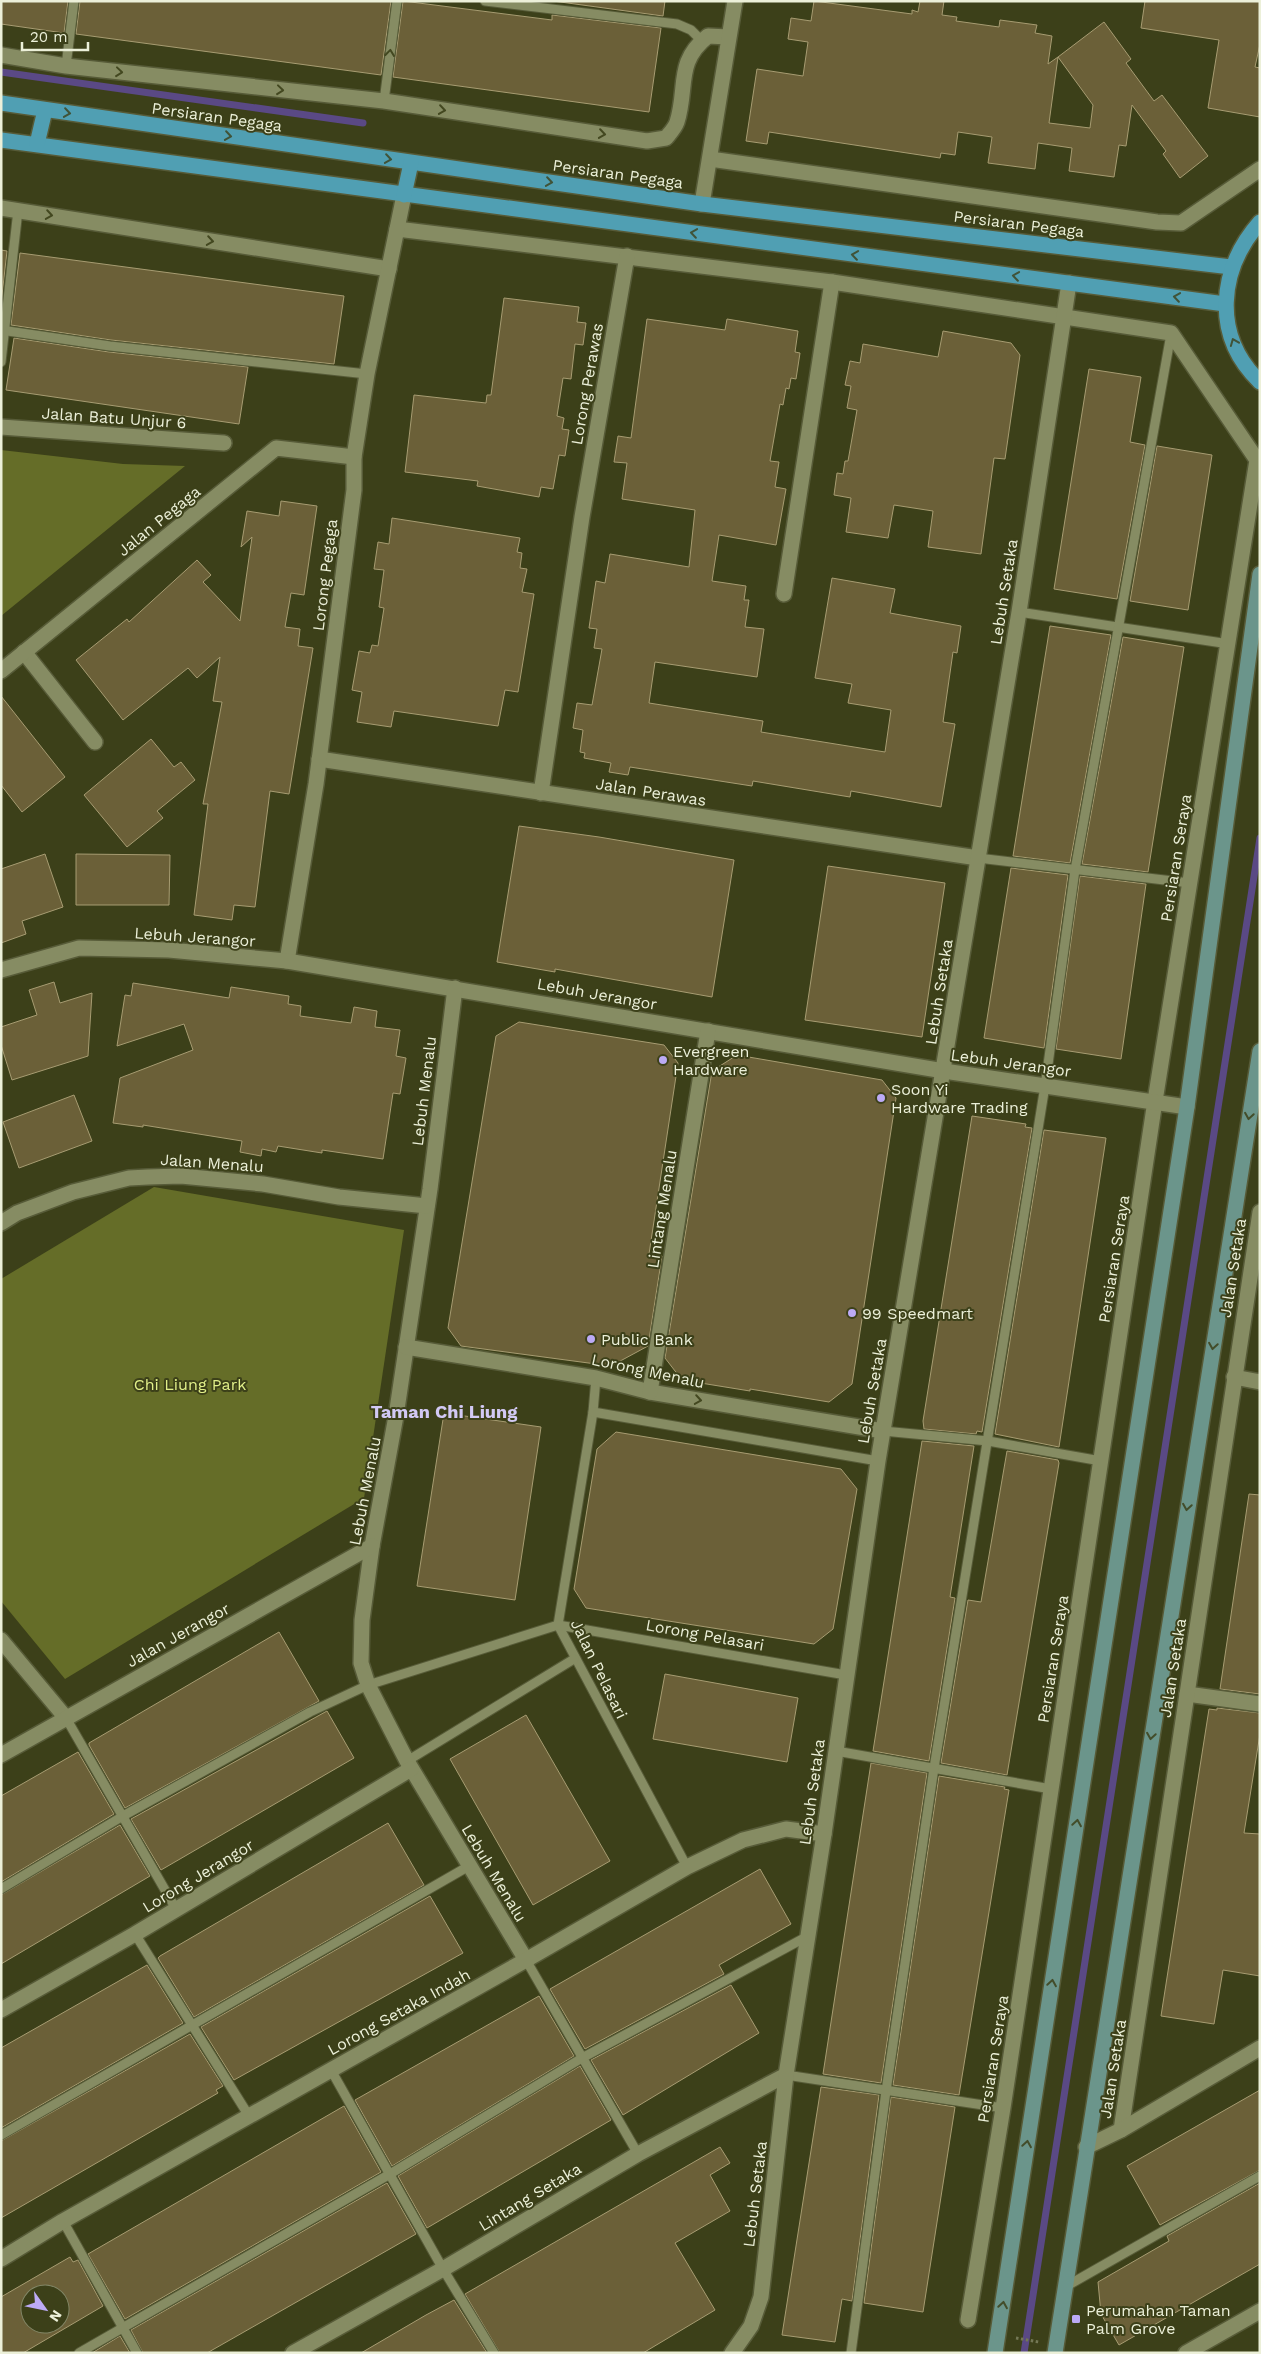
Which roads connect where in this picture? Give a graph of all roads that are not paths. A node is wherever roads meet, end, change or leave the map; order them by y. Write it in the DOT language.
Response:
graph roads {
  1 [pos="74,1"];
  2 [pos="397,1"];
  3 [pos="485,1"];
  4 [pos="735,1"];
  5 [pos="728,37"];
  6 [pos="702,41"];
  7 [pos="1,55"];
  8 [pos="66,66"];
  9 [pos="384,102"];
  10 [pos="1,103"];
  11 [pos="46,110"];
  12 [pos="1,140"];
  13 [pos="37,144"];
  14 [pos="710,160"];
  15 [pos="410,163"];
  16 [pos="1260,169"];
  17 [pos="404,195"];
  18 [pos="702,204"];
  19 [pos="1,208"];
  20 [pos="18,210"];
  21 [pos="1260,222"];
  22 [pos="397,229"];
  23 [pos="627,256"];
  24 [pos="1231,267"];
  25 [pos="389,269"];
  26 [pos="832,282"];
  27 [pos="1069,283"];
  28 [pos="1225,304"];
  29 [pos="1066,319"];
  30 [pos="3,330"];
  31 [pos="1172,333"];
  32 [pos="1,362"];
  33 [pos="367,374"];
  34 [pos="1260,382"];
  35 [pos="1,426"];
  36 [pos="224,443"];
  37 [pos="354,458"];
  38 [pos="1260,574"];
  39 [pos="784,594"];
  40 [pos="1019,612"];
  41 [pos="1119,627"];
  42 [pos="1229,644"];
  43 [pos="24,652"];
  44 [pos="1,671"];
  45 [pos="95,742"];
  46 [pos="320,760"];
  47 [pos="541,793"];
  48 [pos="978,858"];
  49 [pos="1075,870"];
  50 [pos="1190,883"];
  51 [pos="287,961"];
  52 [pos="1,970"];
  53 [pos="455,988"];
  54 [pos="708,1031"];
  55 [pos="1260,1051"];
  56 [pos="944,1071"];
  57 [pos="1046,1086"];
  58 [pos="1155,1101"];
  59 [pos="1187,1107"];
  60 [pos="427,1206"];
  61 [pos="1260,1212"];
  62 [pos="1,1223"];
  63 [pos="406,1347"];
  64 [pos="1234,1377"];
  65 [pos="596,1378"];
  66 [pos="1260,1382"];
  67 [pos="650,1392"];
  68 [pos="593,1412"];
  69 [pos="883,1431"];
  70 [pos="988,1441"];
  71 [pos="878,1461"];
  72 [pos="1101,1461"];
  73 [pos="372,1546"];
  74 [pos="558,1625"];
  75 [pos="1,1640"];
  76 [pos="574,1658"];
  77 [pos="846,1675"];
  78 [pos="368,1685"];
  79 [pos="1187,1694"];
  80 [pos="1260,1704"];
  81 [pos="66,1718"];
  82 [pos="836,1751"];
  83 [pos="1,1755"];
  84 [pos="409,1765"];
  85 [pos="934,1768"];
  86 [pos="1051,1789"];
  87 [pos="122,1816"];
  88 [pos="824,1834"];
  89 [pos="469,1866"];
  90 [pos="687,1867"];
  91 [pos="1,1889"];
  92 [pos="176,1909"];
  93 [pos="135,1934"];
  94 [pos="808,1936"];
  95 [pos="526,1960"];
  96 [pos="1,2010"];
  97 [pos="192,2025"];
  98 [pos="1260,2048"];
  99 [pos="582,2058"];
  100 [pos="331,2070"];
  101 [pos="786,2075"];
  102 [pos="886,2091"];
  103 [pos="1003,2108"];
  104 [pos="249,2116"];
  105 [pos="1121,2130"];
  106 [pos="1,2135"];
  107 [pos="1086,2148"];
  108 [pos="638,2154"];
  109 [pos="390,2174"];
  110 [pos="1260,2176"];
  111 [pos="63,2221"];
  112 [pos="1,2259"];
  113 [pos="444,2269"];
  114 [pos="1065,2287"];
  115 [pos="1260,2311"];
  116 [pos="968,2320"];
  117 [pos="122,2327"];
  118 [pos="993,2351"];
  119 [pos="1191,2352"];
  120 [pos="79,2353"];
  121 [pos="137,2353"];
  122 [pos="292,2353"];
  123 [pos="494,2353"];
  124 [pos="732,2353"];
  125 [pos="852,2353"];
  126 [pos="1055,2353"];
  1 -- 8 [label="lane"];
  9 -- 2 [label="lane, one-way"];
  3 -- 6 [label="lane"];
  4 -- 5 [label="street"];
  5 -- 6 [label="street"];
  5 -- 14 [label="street"];
  9 -- 6 [label="street, Persiaran Pegaga, one-way"];
  7 -- 8 [label="street, Persiaran Pegaga"];
  8 -- 9 [label="street, Persiaran Pegaga, one-way"];
  10 -- 11 [label="main road, Persiaran Pegaga"];
  11 -- 13 [label="main road"];
  11 -- 15 [label="main road, Persiaran Pegaga, one-way"];
  12 -- 13 [label="main road"];
  13 -- 17 [label="main road"];
  14 -- 16 [label="street, Persiaran Pegaga"];
  14 -- 18 [label="street"];
  15 -- 17 [label="main road"];
  15 -- 18 [label="main road, Persiaran Pegaga, one-way"];
  17 -- 22 [label="street, Lorong Pegaga"];
  27 -- 17 [label="main road, one-way"];
  18 -- 24 [label="main road, Persiaran Pegaga"];
  19 -- 20 [label="street"];
  20 -- 25 [label="street, one-way"];
  20 -- 30 [label="lane"];
  21 -- 24 [label="main road"];
  22 -- 23 [label="street"];
  22 -- 25 [label="street, Lorong Pegaga"];
  23 -- 26 [label="street"];
  23 -- 47 [label="street, Lorong Perawas"];
  24 -- 28 [label="main road"];
  25 -- 33 [label="street, Lorong Pegaga"];
  26 -- 29 [label="street"];
  26 -- 39 [label="street"];
  28 -- 27 [label="main road, one-way"];
  27 -- 29 [label="street, Lebuh Setaka"];
  34 -- 28 [label="main road, one-way"];
  29 -- 31 [label="street"];
  29 -- 40 [label="street, Lebuh Setaka"];
  30 -- 32 [label="lane"];
  30 -- 33 [label="lane"];
  31 -- 41 [label="lane"];
  31 -- 42 [label="street, Persiaran Seraya"];
  33 -- 37 [label="street, Lorong Pegaga"];
  35 -- 36 [label="street, Jalan Batu Unjur 6"];
  37 -- 43 [label="street, Jalan Pegaga"];
  37 -- 46 [label="street, Lorong Pegaga"];
  38 -- 59 [label="main road"];
  40 -- 41 [label="lane"];
  40 -- 48 [label="street, Lebuh Setaka"];
  41 -- 42 [label="lane"];
  41 -- 49 [label="lane"];
  42 -- 50 [label="street, Persiaran Seraya"];
  43 -- 44 [label="street, Jalan Pegaga"];
  43 -- 45 [label="street"];
  46 -- 47 [label="street, Jalan Perawas"];
  46 -- 51 [label="street, Lorong Pegaga"];
  47 -- 48 [label="street, Jalan Perawas"];
  48 -- 49 [label="lane"];
  48 -- 56 [label="street, Lebuh Setaka"];
  49 -- 50 [label="lane"];
  49 -- 57 [label="lane"];
  50 -- 58 [label="street, Persiaran Seraya"];
  51 -- 52 [label="street, Lebuh Jerangor"];
  51 -- 53 [label="street, Lebuh Jerangor"];
  53 -- 54 [label="street, Lebuh Jerangor"];
  53 -- 60 [label="street, Lebuh Menalu"];
  54 -- 56 [label="street, Lebuh Jerangor"];
  54 -- 67 [label="street, Lintang Menalu"];
  55 -- 107 [label="main road, one-way"];
  56 -- 57 [label="street, Lebuh Jerangor"];
  56 -- 69 [label="street, Lebuh Setaka"];
  57 -- 58 [label="street, Lebuh Jerangor"];
  57 -- 70 [label="lane"];
  58 -- 59 [label="street, Lebuh Jerangor"];
  58 -- 72 [label="street, Persiaran Seraya"];
  118 -- 59 [label="main road, one-way"];
  60 -- 62 [label="street, Jalan Menalu"];
  60 -- 63 [label="street, Lebuh Menalu"];
  61 -- 64 [label="street, Jalan Setaka"];
  63 -- 65 [label="street, Lorong Menalu"];
  63 -- 73 [label="street, Lebuh Menalu"];
  64 -- 66 [label="street"];
  64 -- 79 [label="street, Jalan Setaka"];
  65 -- 67 [label="street, Lorong Menalu"];
  65 -- 68 [label="lane, Jalan Pelasari"];
  67 -- 69 [label="street, Lorong Menalu, one-way"];
  68 -- 71 [label="lane"];
  68 -- 74 [label="lane, Jalan Pelasari"];
  69 -- 70 [label="lane"];
  69 -- 71 [label="street, Lebuh Setaka"];
  70 -- 72 [label="lane"];
  70 -- 85 [label="lane"];
  71 -- 77 [label="street, Lebuh Setaka"];
  72 -- 86 [label="street, Persiaran Seraya"];
  73 -- 78 [label="street, Lebuh Menalu"];
  73 -- 81 [label="street, Jalan Jerangor"];
  74 -- 76 [label="lane, Jalan Pelasari"];
  74 -- 77 [label="lane, Lorong Pelasari"];
  74 -- 78 [label="lane"];
  75 -- 81 [label="street"];
  76 -- 84 [label="lane"];
  76 -- 90 [label="lane, Jalan Pelasari"];
  77 -- 82 [label="street, Lebuh Setaka"];
  78 -- 84 [label="street, Lebuh Menalu"];
  78 -- 87 [label="lane"];
  79 -- 80 [label="street"];
  79 -- 105 [label="street, Jalan Setaka"];
  81 -- 83 [label="street, Jalan Jerangor"];
  81 -- 87 [label="lane"];
  82 -- 85 [label="lane"];
  82 -- 88 [label="street, Lebuh Setaka"];
  84 -- 89 [label="street, Lebuh Menalu"];
  84 -- 92 [label="street, Lorong Jerangor"];
  85 -- 86 [label="lane"];
  85 -- 102 [label="lane"];
  86 -- 103 [label="street, Persiaran Seraya"];
  87 -- 91 [label="lane"];
  87 -- 92 [label="lane"];
  88 -- 90 [label="street, Lorong Setaka Indah"];
  88 -- 94 [label="street, Lebuh Setaka"];
  89 -- 95 [label="street, Lebuh Menalu"];
  89 -- 97 [label="lane"];
  90 -- 95 [label="street, Lorong Setaka Indah"];
  92 -- 93 [label="street, Lorong Jerangor"];
  93 -- 96 [label="street, Lorong Jerangor"];
  93 -- 97 [label="lane"];
  94 -- 99 [label="lane"];
  94 -- 101 [label="street, Lebuh Setaka"];
  95 -- 99 [label="lane"];
  95 -- 100 [label="street, Lorong Setaka Indah"];
  97 -- 104 [label="lane"];
  97 -- 106 [label="lane"];
  98 -- 105 [label="street, Jalan Setaka"];
  99 -- 108 [label="lane"];
  99 -- 109 [label="lane"];
  100 -- 104 [label="street, Lorong Setaka Indah"];
  100 -- 109 [label="lane"];
  101 -- 102 [label="lane"];
  101 -- 108 [label="street, Lintang Setaka"];
  101 -- 124 [label="street, Lebuh Setaka"];
  102 -- 103 [label="lane"];
  102 -- 125 [label="lane"];
  103 -- 116 [label="street, Persiaran Seraya"];
  104 -- 111 [label="street, Lorong Setaka Indah"];
  105 -- 107 [label="street, Jalan Setaka"];
  107 -- 114 [label="main road"];
  108 -- 113 [label="street, Lintang Setaka"];
  109 -- 113 [label="lane"];
  109 -- 117 [label="lane"];
  110 -- 114 [label="lane"];
  111 -- 112 [label="street, Lorong Setaka Indah"];
  111 -- 117 [label="lane"];
  113 -- 122 [label="street, Lintang Setaka"];
  113 -- 123 [label="lane"];
  114 -- 126 [label="main road"];
  115 -- 119 [label="street"];
  117 -- 120 [label="lane"];
  117 -- 121 [label="lane"];
}
